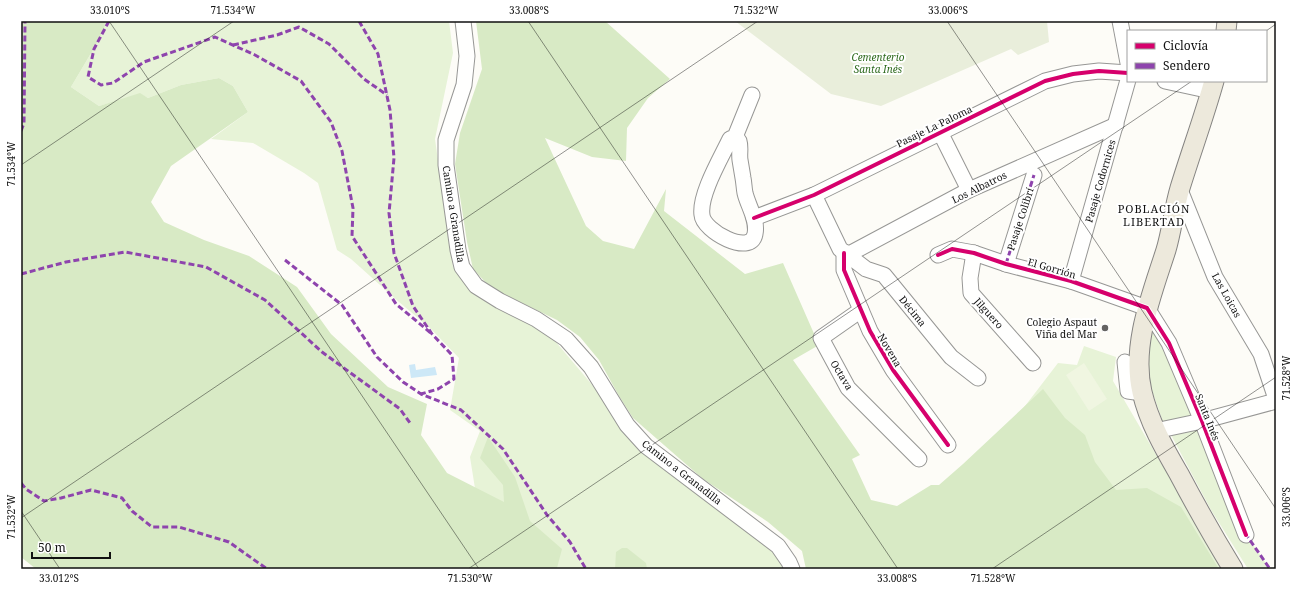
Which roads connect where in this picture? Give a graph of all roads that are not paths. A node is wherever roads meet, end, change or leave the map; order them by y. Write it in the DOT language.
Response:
graph roads {
  1 [pos="463,21"];
  2 [pos="1120,21"];
  3 [pos="1127,58"];
  4 [pos="1127,73"];
  5 [pos="1127,82"];
  6 [pos="1174,82"];
  7 [pos="1212,86"];
  8 [pos="752,95"];
  9 [pos="1116,125"];
  10 [pos="940,132"];
  11 [pos="735,137"];
  12 [pos="1034,175"];
  13 [pos="969,190"];
  14 [pos="1180,190"];
  15 [pos="814,195"];
  16 [pos="754,218"];
  17 [pos="844,252"];
  18 [pos="974,253"];
  19 [pos="938,255"];
  20 [pos="1006,264"];
  21 [pos="1071,281"];
  22 [pos="1147,308"];
  23 [pos="861,310"];
  24 [pos="1125,362"];
  25 [pos="1033,363"];
  26 [pos="978,378"];
  27 [pos="1142,393"];
  28 [pos="1276,400"];
  29 [pos="1202,421"];
  30 [pos="1155,431"];
  31 [pos="948,445"];
  32 [pos="919,459"];
  33 [pos="1246,535"];
  34 [pos="792,569"];
  35 [pos="1233,569"];
  1 -- 34 [label="street, Camino a Granadilla"];
  2 -- 3 [label="street"];
  4 -- 10 [label="street, Pasaje La Paloma"];
  5 -- 9 [label="street, Pasaje Codornices"];
  6 -- 7 [label="street"];
  7 -- 14 [label="main road"];
  8 -- 11 [label="street"];
  9 -- 13 [label="street, Los Albatros"];
  9 -- 21 [label="street, Pasaje Codornices"];
  10 -- 13 [label="street"];
  10 -- 15 [label="street, Pasaje La Paloma"];
  11 -- 16 [label="street"];
  11 -- 16 [label="street"];
  12 -- 20 [label="street, Pasaje Colibrí"];
  13 -- 17 [label="street, Los Albatros"];
  14 -- 22 [label="main road"];
  14 -- 28 [label="street, Las Loicas"];
  15 -- 16 [label="street, Pasaje La Paloma"];
  15 -- 17 [label="street"];
  17 -- 23 [label="street, Novena"];
  17 -- 26 [label="street, Décima"];
  18 -- 19 [label="street, El Gorrión"];
  18 -- 20 [label="street, El Gorrión"];
  18 -- 25 [label="street, Jilguero"];
  20 -- 21 [label="street, El Gorrión"];
  21 -- 22 [label="street, El Gorrión"];
  22 -- 27 [label="main road"];
  22 -- 29 [label="street, Santa Inés"];
  23 -- 31 [label="street, Novena"];
  23 -- 32 [label="street, Octava"];
  24 -- 27 [label="street"];
  27 -- 30 [label="main road"];
  28 -- 29 [label="street"];
  29 -- 30 [label="street"];
  29 -- 33 [label="street, Santa Inés"];
  30 -- 35 [label="main road"];
}
